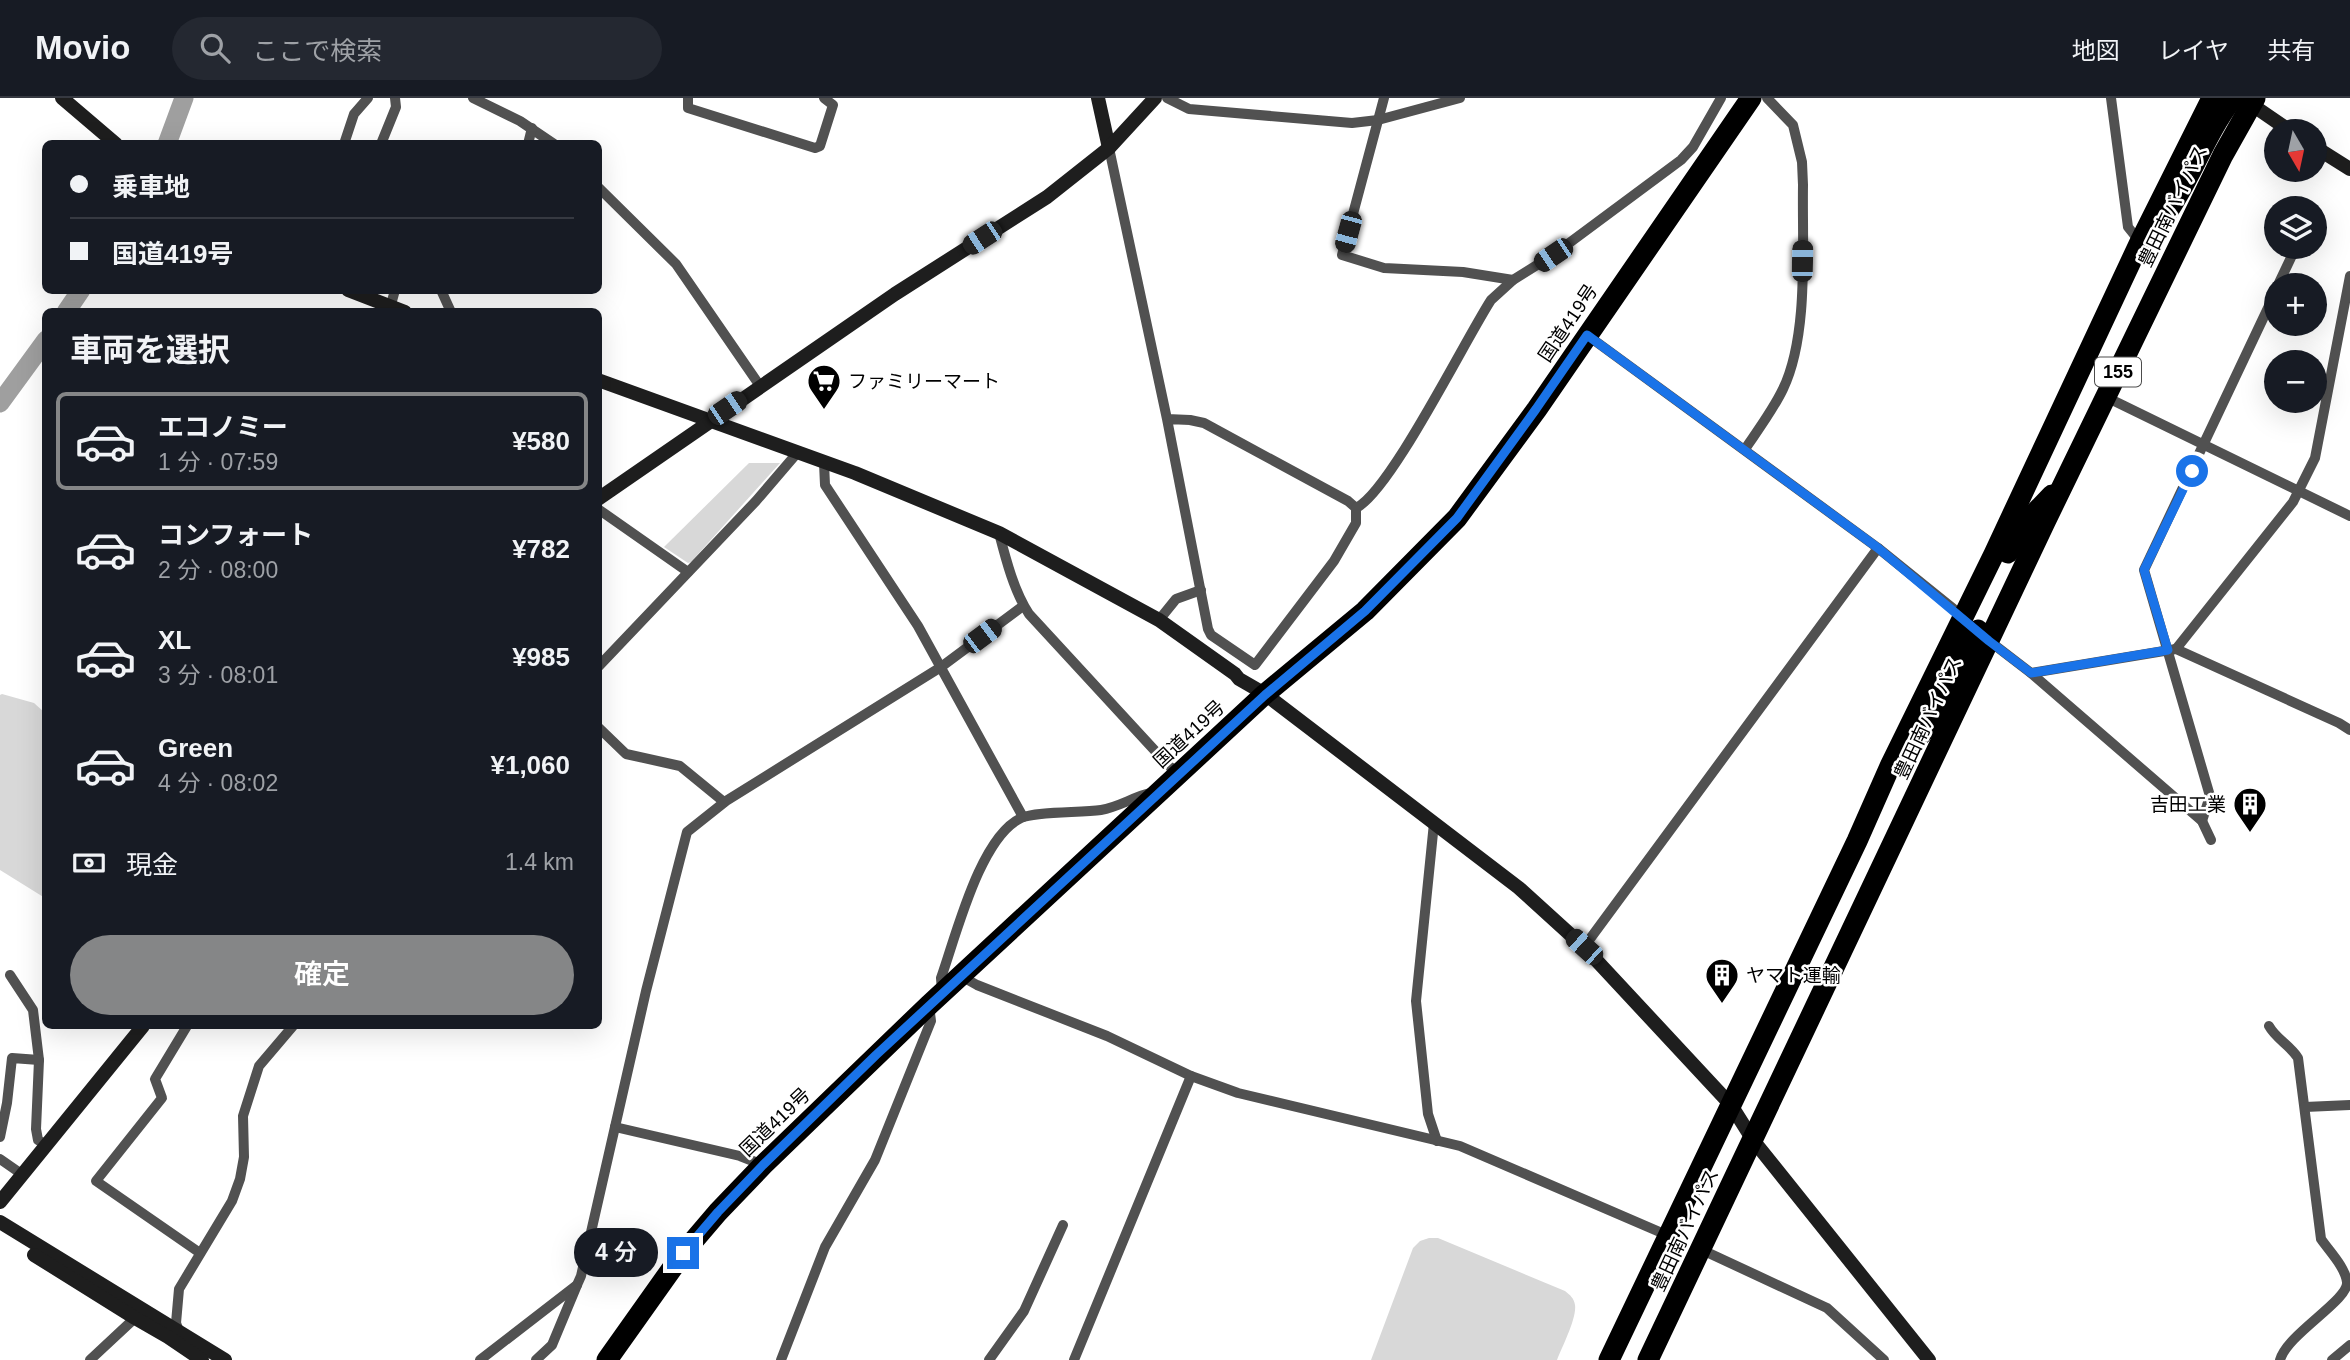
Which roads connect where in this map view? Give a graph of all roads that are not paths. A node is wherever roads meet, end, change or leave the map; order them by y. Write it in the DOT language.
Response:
graph roads {
  1 [pos="62,98"];
  2 [pos="368,98"];
  3 [pos="395,98"];
  4 [pos="473,98"];
  5 [pos="688,98"];
  6 [pos="824,98"];
  7 [pos="1098,98"];
  8 [pos="1155,98"];
  9 [pos="1167,98"];
  10 [pos="1384,98"];
  11 [pos="1460,98"];
  12 [pos="1721,98"];
  13 [pos="1751,98"];
  14 [pos="1767,98"];
  15 [pos="2111,98"];
  16 [pos="2212,98"];
  17 [pos="2246,100"];
  18 [pos="2273,119"];
  19 [pos="1378,120"];
  20 [pos="532,128"];
  21 [pos="111,140"];
  22 [pos="345,140"];
  23 [pos="383,140"];
  24 [pos="529,140"];
  25 [pos="548,140"];
  26 [pos="1109,149"];
  27 [pos="2328,155"];
  28 [pos="2350,169"];
  29 [pos="602,194"];
  30 [pos="2135,251"];
  31 [pos="2350,276"];
  32 [pos="1513,280"];
  33 [pos="357,294"];
  34 [pos="390,308"];
  35 [pos="2264,317"];
  36 [pos="1587,335"];
  37 [pos="602,381"];
  38 [pos="760,386"];
  39 [pos="2106,397"];
  40 [pos="711,419"];
  41 [pos="1167,419"];
  42 [pos="2204,446"];
  43 [pos="1745,449"];
  44 [pos="798,452"];
  45 [pos="824,463"];
  46 [pos="2299,492"];
  47 [pos="602,496"];
  48 [pos="1356,508"];
  49 [pos="602,512"];
  50 [pos="2350,516"];
  51 [pos="999,533"];
  52 [pos="1878,548"];
  53 [pos="688,572"];
  54 [pos="1201,590"];
  55 [pos="1023,606"];
  56 [pos="1159,620"];
  57 [pos="1975,628"];
  58 [pos="2172,650"];
  59 [pos="602,663"];
  60 [pos="942,667"];
  61 [pos="2031,673"];
  62 [pos="1265,695"];
  63 [pos="2350,730"];
  64 [pos="602,731"];
  65 [pos="1180,774"];
  66 [pos="1162,790"];
  67 [pos="724,802"];
  68 [pos="1023,817"];
  69 [pos="2202,821"];
  70 [pos="1434,823"];
  71 [pos="2211,840"];
  72 [pos="1584,947"];
  73 [pos="10,975"];
  74 [pos="961,976"];
  75 [pos="936,1000"];
  76 [pos="2269,1026"];
  77 [pos="141,1029"];
  78 [pos="185,1029"];
  79 [pos="289,1029"];
  80 [pos="39,1060"];
  81 [pos="1191,1076"];
  82 [pos="1731,1105"];
  83 [pos="2350,1105"];
  84 [pos="2305,1107"];
  85 [pos="615,1127"];
  86 [pos="0,1137"];
  87 [pos="1437,1140"];
  88 [pos="1753,1140"];
  89 [pos="46,1145"];
  90 [pos="0,1159"];
  91 [pos="763,1165"];
  92 [pos="23,1175"];
  93 [pos="0,1202"];
  94 [pos="0,1222"];
  95 [pos="1063,1225"];
  96 [pos="0,1233"];
  97 [pos="1670,1236"];
  98 [pos="1700,1250"];
  99 [pos="200,1253"];
  100 [pos="577,1285"];
  101 [pos="135,1318"];
  102 [pos="179,1332"];
  103 [pos="2350,1345"];
  104 [pos="90,1360"];
  105 [pos="202,1360"];
  106 [pos="225,1360"];
  107 [pos="480,1360"];
  108 [pos="536,1360"];
  109 [pos="607,1360"];
  110 [pos="781,1360"];
  111 [pos="989,1360"];
  112 [pos="1074,1360"];
  113 [pos="1609,1360"];
  114 [pos="1648,1360"];
  115 [pos="1884,1360"];
  116 [pos="1929,1360"];
  117 [pos="2280,1360"];
  118 [pos="2332,1360"];
  1 -- 21 [label="street"];
  2 -- 22 [label="street"];
  3 -- 23 [label="street"];
  4 -- 20 [label="street"];
  5 -- 6 [label="street"];
  7 -- 26 [label="street"];
  8 -- 26 [label="street"];
  9 -- 19 [label="street"];
  10 -- 19 [label="street"];
  11 -- 19 [label="street"];
  12 -- 32 [label="street"];
  13 -- 36 [label="highway, 国道419号"];
  14 -- 43 [label="street"];
  15 -- 30 [label="street"];
  16 -- 30 [label="highway, 豊田南バイパス / 155"];
  17 -- 18 [label="street"];
  17 -- 30 [label="highway"];
  17 -- 39 [label="highway, 豊田南バイパス / 155"];
  19 -- 32 [label="street"];
  20 -- 24 [label="street"];
  20 -- 25 [label="street"];
  26 -- 38 [label="street"];
  26 -- 41 [label="street"];
  27 -- 28 [label="street"];
  29 -- 38 [label="street"];
  30 -- 57 [label="highway, 豊田南バイパス / 155"];
  31 -- 46 [label="street"];
  32 -- 48 [label="street"];
  33 -- 34 [label="street"];
  35 -- 42 [label="street"];
  36 -- 43 [label="street"];
  36 -- 62 [label="highway, 国道419号"];
  37 -- 40 [label="street"];
  38 -- 40 [label="street"];
  39 -- 42 [label="street"];
  39 -- 57 [label="highway, 豊田南バイパス / 155"];
  40 -- 44 [label="street"];
  40 -- 47 [label="street"];
  41 -- 48 [label="street"];
  41 -- 54 [label="street"];
  42 -- 46 [label="street"];
  42 -- 58 [label="street"];
  43 -- 52 [label="street"];
  44 -- 45 [label="street"];
  44 -- 53 [label="street"];
  45 -- 51 [label="street"];
  45 -- 60 [label="street"];
  46 -- 50 [label="street"];
  46 -- 58 [label="street"];
  48 -- 54 [label="street"];
  49 -- 53 [label="street"];
  51 -- 55 [label="street"];
  51 -- 56 [label="street"];
  52 -- 57 [label="street"];
  52 -- 72 [label="street"];
  53 -- 59 [label="street"];
  54 -- 56 [label="street"];
  55 -- 60 [label="street"];
  55 -- 65 [label="street"];
  56 -- 62 [label="street"];
  57 -- 61 [label="street"];
  57 -- 82 [label="highway, 豊田南バイパス / 155"];
  57 -- 88 [label="highway, 豊田南バイパス / 155"];
  58 -- 61 [label="street"];
  58 -- 63 [label="street"];
  58 -- 69 [label="street"];
  60 -- 67 [label="street"];
  60 -- 68 [label="street"];
  61 -- 69 [label="street"];
  62 -- 65 [label="highway, 国道419号"];
  62 -- 70 [label="street"];
  64 -- 67 [label="street"];
  65 -- 66 [label="highway, 国道419号"];
  66 -- 68 [label="street"];
  66 -- 74 [label="highway, 国道419号"];
  67 -- 85 [label="street"];
  68 -- 75 [label="street"];
  69 -- 71 [label="street"];
  70 -- 72 [label="street"];
  70 -- 87 [label="street"];
  72 -- 82 [label="street"];
  73 -- 80 [label="street"];
  74 -- 75 [label="highway, 国道419号"];
  74 -- 81 [label="street"];
  75 -- 91 [label="highway, 国道419号"];
  75 -- 110 [label="street"];
  76 -- 84 [label="street"];
  77 -- 89 [label="street"];
  78 -- 99 [label="street"];
  79 -- 99 [label="street"];
  80 -- 86 [label="street"];
  80 -- 89 [label="street"];
  81 -- 87 [label="street"];
  81 -- 112 [label="street"];
  82 -- 88 [label="street"];
  82 -- 97 [label="highway, 豊田南バイパス / 155"];
  83 -- 84 [label="street"];
  84 -- 117 [label="street"];
  85 -- 91 [label="street"];
  85 -- 100 [label="street"];
  87 -- 97 [label="street"];
  88 -- 98 [label="highway, 豊田南バイパス / 155"];
  88 -- 116 [label="street"];
  89 -- 92 [label="street"];
  90 -- 92 [label="street"];
  91 -- 109 [label="highway, 国道419号"];
  92 -- 93 [label="street"];
  94 -- 102 [label="street"];
  95 -- 111 [label="street"];
  96 -- 101 [label="street"];
  97 -- 113 [label="highway, 豊田南バイパス / 155"];
  98 -- 114 [label="highway, 豊田南バイパス / 155"];
  98 -- 115 [label="street"];
  99 -- 102 [label="street"];
  100 -- 107 [label="street"];
  100 -- 108 [label="street"];
  101 -- 104 [label="street"];
  101 -- 105 [label="street"];
  102 -- 105 [label="street"];
  102 -- 106 [label="street"];
  103 -- 118 [label="street"];
}
